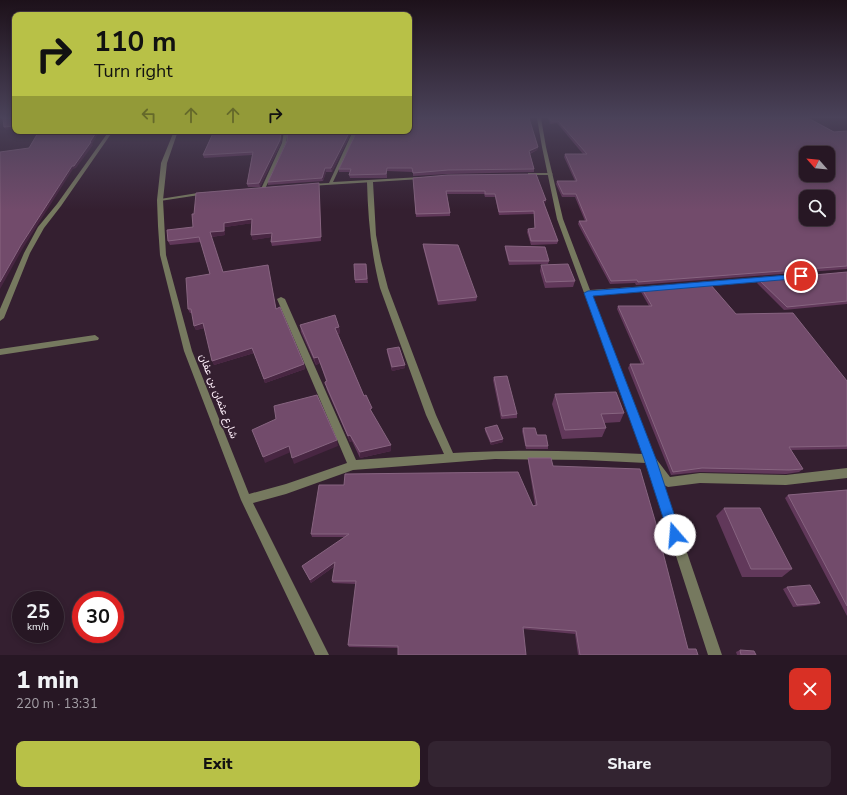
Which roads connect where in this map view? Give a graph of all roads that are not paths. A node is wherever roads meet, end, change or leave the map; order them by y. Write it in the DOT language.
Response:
graph roads {
  1 [pos="99,149"];
  2 [pos="169,149"];
  3 [pos="281,149"];
  4 [pos="346,149"];
  5 [pos="544,149"];
  6 [pos="527,174"];
  7 [pos="551,174"];
  8 [pos="425,178"];
  9 [pos="370,182"];
  10 [pos="330,184"];
  11 [pos="308,186"];
  12 [pos="271,188"];
  13 [pos="256,189"];
  14 [pos="263,189"];
  15 [pos="207,193"];
  16 [pos="160,200"];
  17 [pos="800,276"];
  18 [pos="690,285"];
  19 [pos="674,286"];
  20 [pos="588,293"];
  21 [pos="281,299"];
  22 [pos="0,318"];
  23 [pos="95,338"];
  24 [pos="0,352"];
  25 [pos="450,457"];
  26 [pos="650,459"];
  27 [pos="353,465"];
  28 [pos="847,473"];
  29 [pos="246,500"];
  30 [pos="322,655"];
  31 [pos="715,655"];
  1 -- 22 [label="street"];
  2 -- 16 [label="street, شارع عثمان بن عفان"];
  3 -- 14 [label="lane"];
  4 -- 10 [label="lane"];
  5 -- 7 [label="street"];
  6 -- 7 [label="lane"];
  7 -- 20 [label="street"];
  8 -- 9 [label="lane"];
  9 -- 10 [label="lane"];
  9 -- 25 [label="street"];
  10 -- 11 [label="lane"];
  12 -- 14 [label="lane"];
  13 -- 14 [label="lane"];
  15 -- 16 [label="lane"];
  16 -- 29 [label="street, شارع عثمان بن عفان"];
  17 -- 18 [label="street"];
  19 -- 20 [label="street"];
  20 -- 26 [label="street"];
  21 -- 27 [label="street"];
  23 -- 24 [label="street"];
  25 -- 26 [label="street"];
  25 -- 27 [label="street"];
  26 -- 28 [label="street"];
  26 -- 31 [label="street"];
  27 -- 29 [label="street"];
  29 -- 30 [label="street, شارع عثمان بن عفان"];
}
